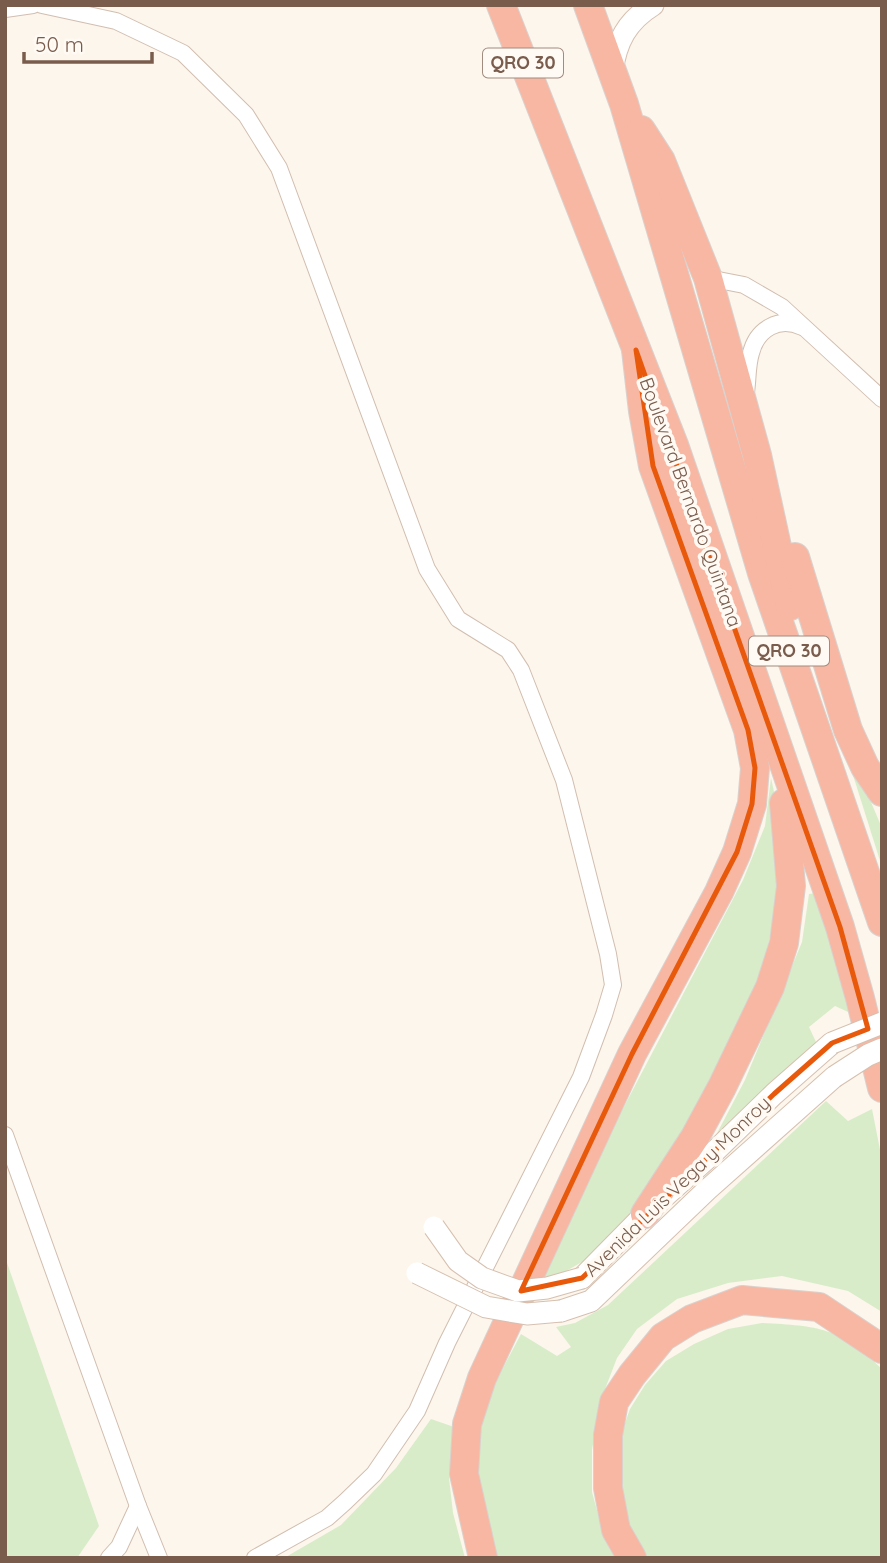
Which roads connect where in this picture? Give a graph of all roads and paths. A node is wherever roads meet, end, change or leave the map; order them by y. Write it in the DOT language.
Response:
graph roads {
  1 [pos="33,5"];
  2 [pos="42,5"];
  3 [pos="501,5"];
  4 [pos="588,5"];
  5 [pos="653,5"];
  6 [pos="5,9"];
  7 [pos="612,72"];
  8 [pos="624,104"];
  9 [pos="708,278"];
  10 [pos="810,333"];
  11 [pos="636,350"];
  12 [pos="882,399"];
  13 [pos="743,408"];
  14 [pos="769,504"];
  15 [pos="777,748"];
  16 [pos="825,759"];
  17 [pos="882,792"];
  18 [pos="882,922"];
  19 [pos="882,1023"];
  20 [pos="882,1049"];
  21 [pos="882,1088"];
  22 [pos="5,1135"];
  23 [pos="645,1214"];
  24 [pos="434,1227"];
  25 [pos="417,1273"];
  26 [pos="882,1349"];
  27 [pos="138,1506"];
  28 [pos="109,1558"];
  29 [pos="159,1558"];
  30 [pos="254,1558"];
  31 [pos="482,1558"];
  32 [pos="632,1558"];
  1 -- 6 [label="street"];
  2 -- 30 [label="street"];
  3 -- 11 [label="highway, Boulevard Bernardo Quintana / QRO 30"];
  4 -- 7 [label="highway, QRO 30"];
  5 -- 7 [label="main road"];
  7 -- 8 [label="highway, QRO 30"];
  8 -- 9 [label="highway"];
  8 -- 16 [label="highway, QRO 30"];
  9 -- 10 [label="street"];
  9 -- 13 [label="highway"];
  10 -- 12 [label="street"];
  10 -- 13 [label="street"];
  11 -- 15 [label="highway, Boulevard Bernardo Quintana / QRO 30"];
  11 -- 31 [label="highway"];
  13 -- 14 [label="highway"];
  14 -- 16 [label="highway"];
  14 -- 17 [label="highway"];
  15 -- 21 [label="highway, Boulevard Bernardo Quintana / QRO 30"];
  15 -- 23 [label="highway"];
  16 -- 18 [label="highway, QRO 30"];
  19 -- 23 [label="main road, Avenida Luis Vega y Monroy, bridge"];
  20 -- 25 [label="main road, Avenida Luis Vega y Monroy, bridge"];
  22 -- 27 [label="street"];
  23 -- 24 [label="main road, Avenida Luis Vega y Monroy, bridge"];
  26 -- 32 [label="highway"];
  27 -- 28 [label="street"];
  27 -- 29 [label="street"];
}
